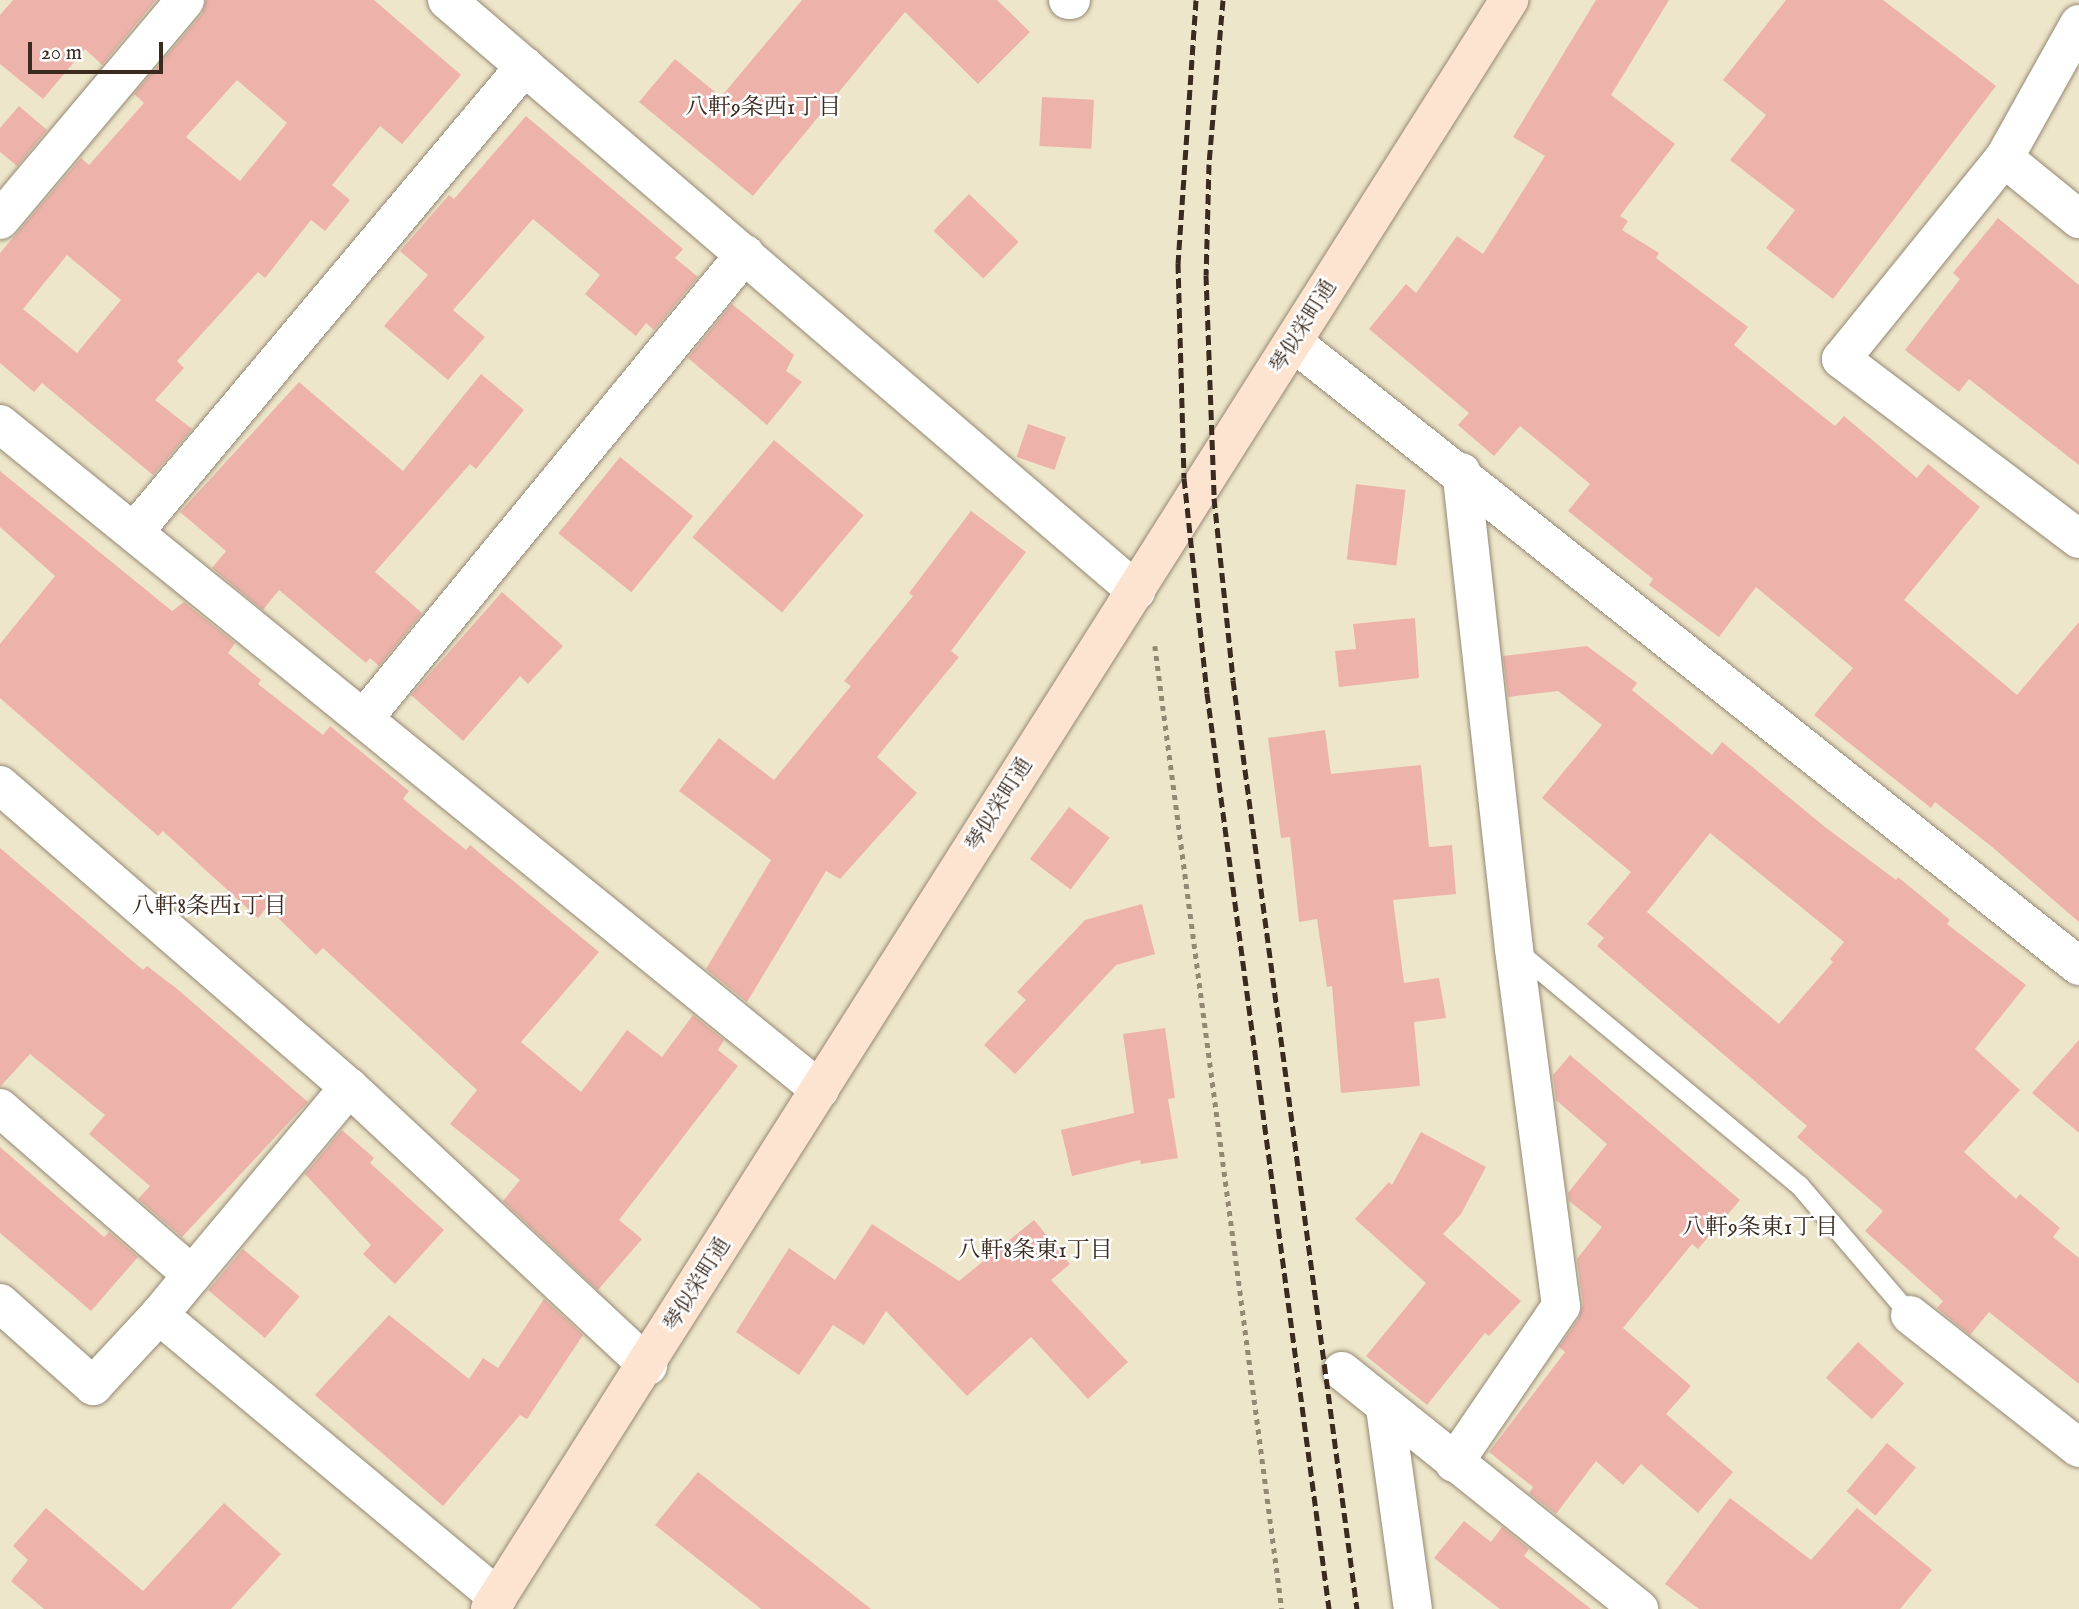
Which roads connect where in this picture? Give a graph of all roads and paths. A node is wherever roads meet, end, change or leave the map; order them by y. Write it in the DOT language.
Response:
graph roads {
  1 [pos="185,0"];
  2 [pos="447,0"];
  3 [pos="1509,0"];
  4 [pos="2079,24"];
  5 [pos="525,66"];
  6 [pos="2004,158"];
  7 [pos="2079,219"];
  8 [pos="0,220"];
  9 [pos="745,254"];
  10 [pos="1294,343"];
  11 [pos="0,424"];
  12 [pos="1461,472"];
  13 [pos="134,532"];
  14 [pos="2079,539"];
  15 [pos="1136,591"];
  16 [pos="1155,646"];
  17 [pos="365,717"];
  18 [pos="0,785"];
  19 [pos="1514,949"];
  20 [pos="2079,966"];
  21 [pos="349,1087"];
  22 [pos="820,1090"];
  23 [pos="0,1108"];
  24 [pos="192,1275"];
  25 [pos="0,1303"];
  26 [pos="159,1315"];
  27 [pos="1910,1315"];
  28 [pos="648,1366"];
  29 [pos="1342,1371"];
  30 [pos="1385,1408"];
  31 [pos="2079,1448"];
  32 [pos="1454,1463"];
  33 [pos="494,1603"];
  34 [pos="1282,1609"];
  35 [pos="1413,1609"];
  36 [pos="1639,1609"];
  1 -- 8 [label="street"];
  2 -- 5 [label="street"];
  3 -- 10 [label="main road, 琴似栄町通"];
  4 -- 6 [label="street"];
  5 -- 9 [label="street"];
  5 -- 13 [label="street"];
  6 -- 7 [label="street"];
  6 -- 14 [label="street"];
  9 -- 15 [label="street"];
  9 -- 17 [label="street"];
  10 -- 12 [label="street"];
  10 -- 15 [label="main road, 琴似栄町通"];
  11 -- 13 [label="street"];
  12 -- 19 [label="street"];
  12 -- 20 [label="street"];
  13 -- 17 [label="street"];
  15 -- 22 [label="main road, 琴似栄町通"];
  16 -- 34 [label="path"];
  17 -- 22 [label="street"];
  18 -- 21 [label="street"];
  19 -- 27 [label="lane"];
  19 -- 32 [label="street"];
  21 -- 24 [label="street"];
  21 -- 28 [label="street"];
  22 -- 28 [label="main road, 琴似栄町通"];
  23 -- 24 [label="street"];
  24 -- 26 [label="street"];
  25 -- 26 [label="street"];
  26 -- 33 [label="street"];
  27 -- 31 [label="street"];
  28 -- 33 [label="main road, 琴似栄町通"];
  29 -- 30 [label="street"];
  30 -- 32 [label="street"];
  30 -- 35 [label="street"];
  32 -- 36 [label="street"];
}
